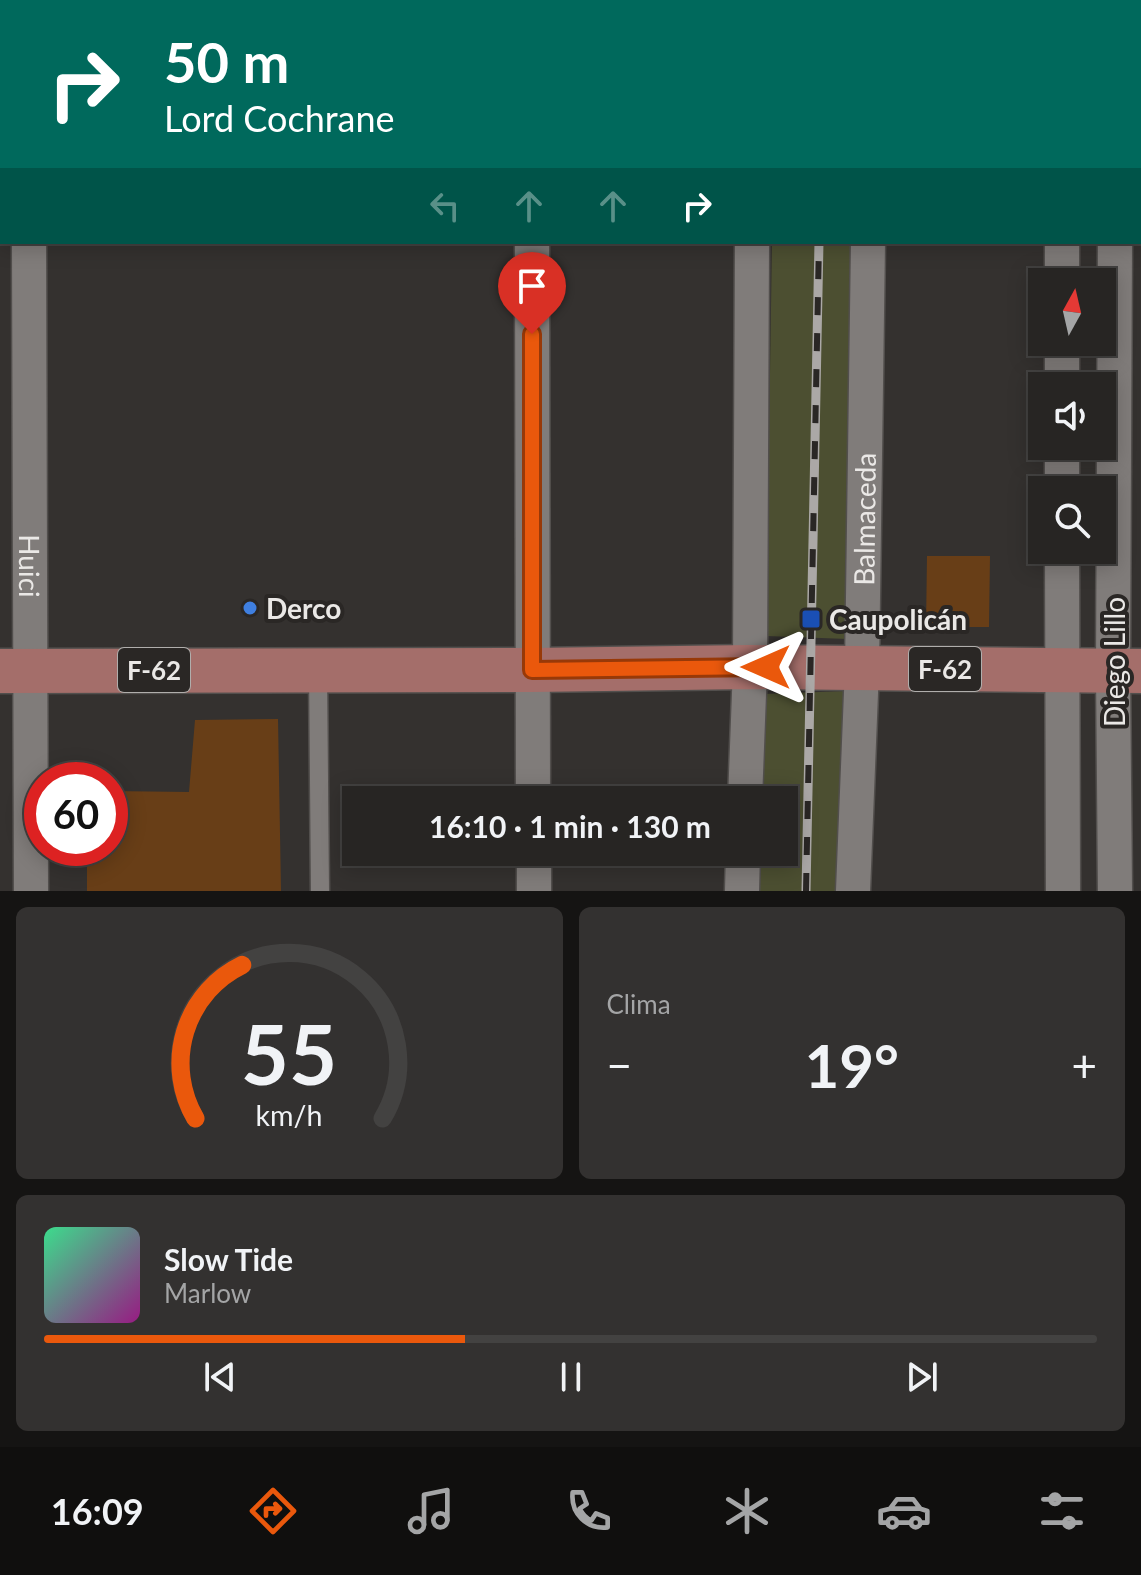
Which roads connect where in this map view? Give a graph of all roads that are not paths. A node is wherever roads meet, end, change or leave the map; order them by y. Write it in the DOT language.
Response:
graph roads {
  1 [pos="29,244"];
  2 [pos="532,244"];
  3 [pos="752,244"];
  4 [pos="868,244"];
  5 [pos="1062,244"];
  6 [pos="1115,244"];
  7 [pos="1062,268"];
  8 [pos="1062,564"];
  9 [pos="750,667"];
  10 [pos="862,668"];
  11 [pos="15,670"];
  12 [pos="318,670"];
  13 [pos="532,670"];
  14 [pos="1062,670"];
  15 [pos="1127,671"];
  16 [pos="533,786"];
  17 [pos="746,786"];
  18 [pos="534,866"];
  19 [pos="743,866"];
  20 [pos="31,891"];
  21 [pos="320,891"];
  22 [pos="534,891"];
  23 [pos="742,891"];
  24 [pos="853,891"];
  25 [pos="1063,891"];
  26 [pos="1115,891"];
  1 -- 11 [label="street, Huici"];
  2 -- 13 [label="street"];
  3 -- 9 [label="street"];
  4 -- 10 [label="street, Balmaceda"];
  5 -- 7 [label="street"];
  6 -- 15 [label="street, Diego Lillo"];
  8 -- 14 [label="street, Diego Lillo"];
  9 -- 10 [label="main road, F-62"];
  9 -- 13 [label="main road, F-62"];
  9 -- 17 [label="street"];
  10 -- 14 [label="main road, F-62"];
  10 -- 24 [label="street, Balmaceda"];
  11 -- 12 [label="main road, F-62"];
  11 -- 20 [label="street, Huici"];
  12 -- 13 [label="main road, F-62"];
  12 -- 21 [label="lane"];
  13 -- 16 [label="street"];
  14 -- 15 [label="main road, F-62"];
  14 -- 25 [label="street, Diego Lillo"];
  15 -- 26 [label="street, Diego Lillo"];
  18 -- 22 [label="street"];
  19 -- 23 [label="street"];
}
